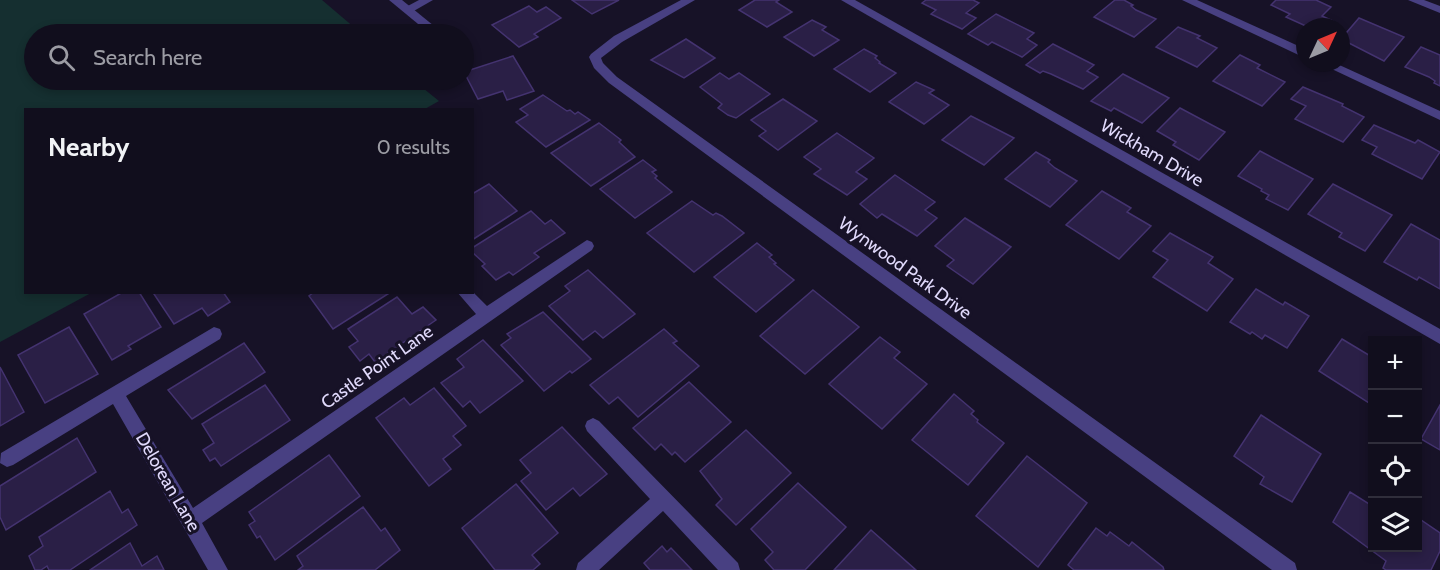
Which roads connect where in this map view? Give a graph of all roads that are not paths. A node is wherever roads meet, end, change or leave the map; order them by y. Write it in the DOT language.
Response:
graph roads {
  1 [pos="395,0"];
  2 [pos="427,0"];
  3 [pos="689,0"];
  4 [pos="847,0"];
  5 [pos="1188,0"];
  6 [pos="1414,0"];
  7 [pos="408,10"];
  8 [pos="1440,10"];
  9 [pos="426,24"];
  10 [pos="1296,50"];
  11 [pos="1345,72"];
  12 [pos="1440,116"];
  13 [pos="587,246"];
  14 [pos="466,294"];
  15 [pos="486,315"];
  16 [pos="214,334"];
  17 [pos="1440,338"];
  18 [pos="116,394"];
  19 [pos="593,426"];
  20 [pos="7,459"];
  21 [pos="663,499"];
  22 [pos="190,520"];
  23 [pos="219,570"];
  24 [pos="585,570"];
  25 [pos="731,570"];
  26 [pos="1288,570"];
  1 -- 7 [label="street"];
  2 -- 7 [label="street"];
  3 -- 26 [label="street, Wynwood Park Drive"];
  4 -- 17 [label="street, Wickham Drive"];
  5 -- 10 [label="street"];
  6 -- 8 [label="street"];
  7 -- 9 [label="street"];
  11 -- 12 [label="street"];
  13 -- 15 [label="street, Castle Point Lane"];
  14 -- 15 [label="street"];
  15 -- 22 [label="street, Castle Point Lane"];
  16 -- 18 [label="street"];
  18 -- 20 [label="street"];
  18 -- 22 [label="street, Delorean Lane"];
  19 -- 21 [label="street"];
  21 -- 24 [label="street"];
  21 -- 25 [label="street"];
  22 -- 23 [label="street, Delorean Lane"];
}
